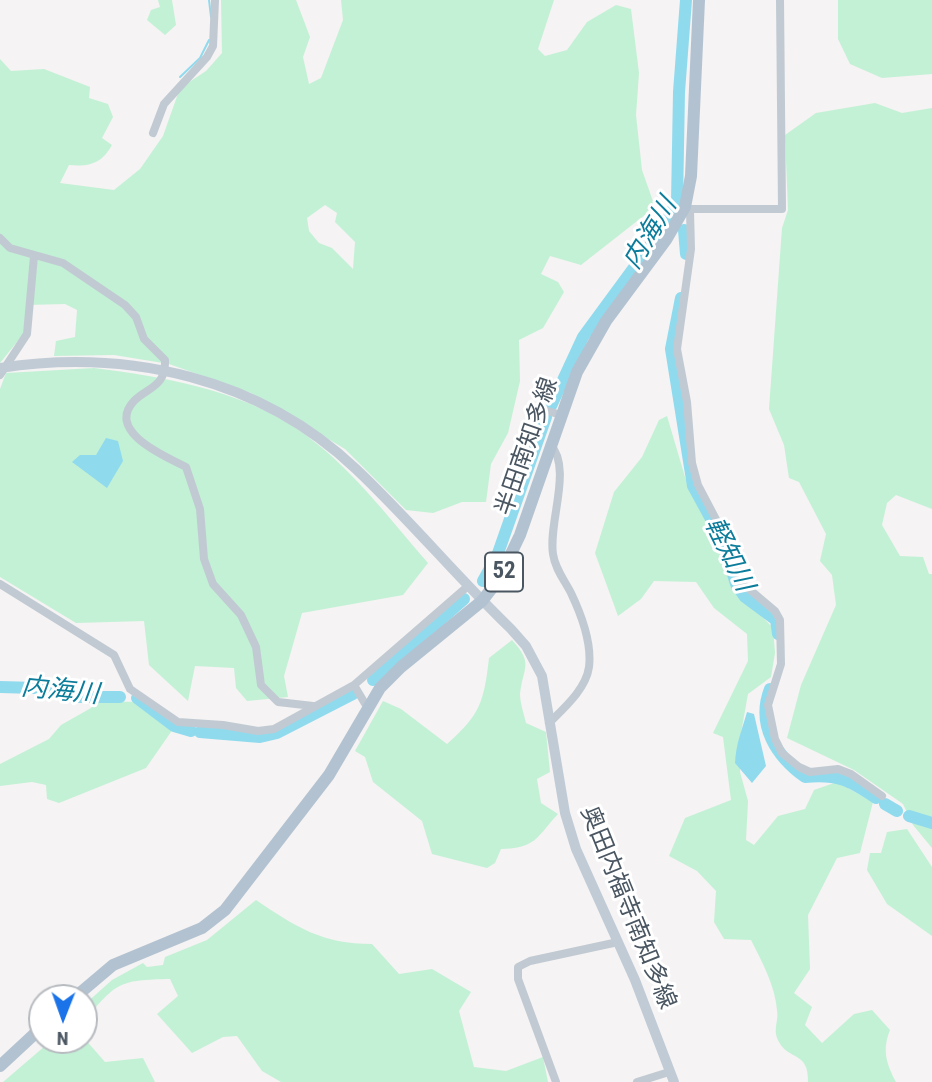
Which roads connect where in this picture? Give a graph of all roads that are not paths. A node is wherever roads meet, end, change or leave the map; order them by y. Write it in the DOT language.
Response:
graph roads {
  1 [pos="215,0"];
  2 [pos="699,0"];
  3 [pos="780,0"];
  4 [pos="153,133"];
  5 [pos="687,209"];
  6 [pos="0,237"];
  7 [pos="34,256"];
  8 [pos="164,369"];
  9 [pos="1,370"];
  10 [pos="541,409"];
  11 [pos="561,415"];
  12 [pos="550,443"];
  13 [pos="0,584"];
  14 [pos="468,586"];
  15 [pos="482,601"];
  16 [pos="354,685"];
  17 [pos="313,706"];
  18 [pos="367,707"];
  19 [pos="549,723"];
  20 [pos="882,796"];
  21 [pos="618,942"];
  22 [pos="91,984"];
  23 [pos="28,1040"];
  24 [pos="0,1066"];
  25 [pos="671,1077"];
  26 [pos="556,1082"];
  27 [pos="638,1082"];
  1 -- 4 [label="street"];
  2 -- 5 [label="main road, 半田南知多線 / 52"];
  3 -- 5 [label="street"];
  5 -- 11 [label="main road, 半田南知多線 / 52"];
  5 -- 20 [label="street"];
  6 -- 7 [label="street"];
  7 -- 8 [label="street"];
  7 -- 9 [label="street"];
  8 -- 9 [label="street, 奥田内福寺南知多線"];
  8 -- 14 [label="street, 奥田内福寺南知多線"];
  8 -- 17 [label="street"];
  10 -- 11 [label="street"];
  11 -- 12 [label="main road, 半田南知多線 / 52"];
  12 -- 15 [label="main road, 半田南知多線 / 52"];
  12 -- 19 [label="street"];
  13 -- 17 [label="street"];
  14 -- 15 [label="street, 奥田内福寺南知多線"];
  14 -- 16 [label="street"];
  15 -- 18 [label="main road, 半田南知多線 / 52"];
  15 -- 19 [label="street, 奥田内福寺南知多線"];
  16 -- 17 [label="street"];
  16 -- 18 [label="street"];
  18 -- 22 [label="main road, 半田南知多線 / 52"];
  19 -- 21 [label="street, 奥田内福寺南知多線"];
  21 -- 25 [label="street, 奥田内福寺南知多線"];
  21 -- 26 [label="street"];
  23 -- 24 [label="main road"];
  25 -- 27 [label="street"];
}
